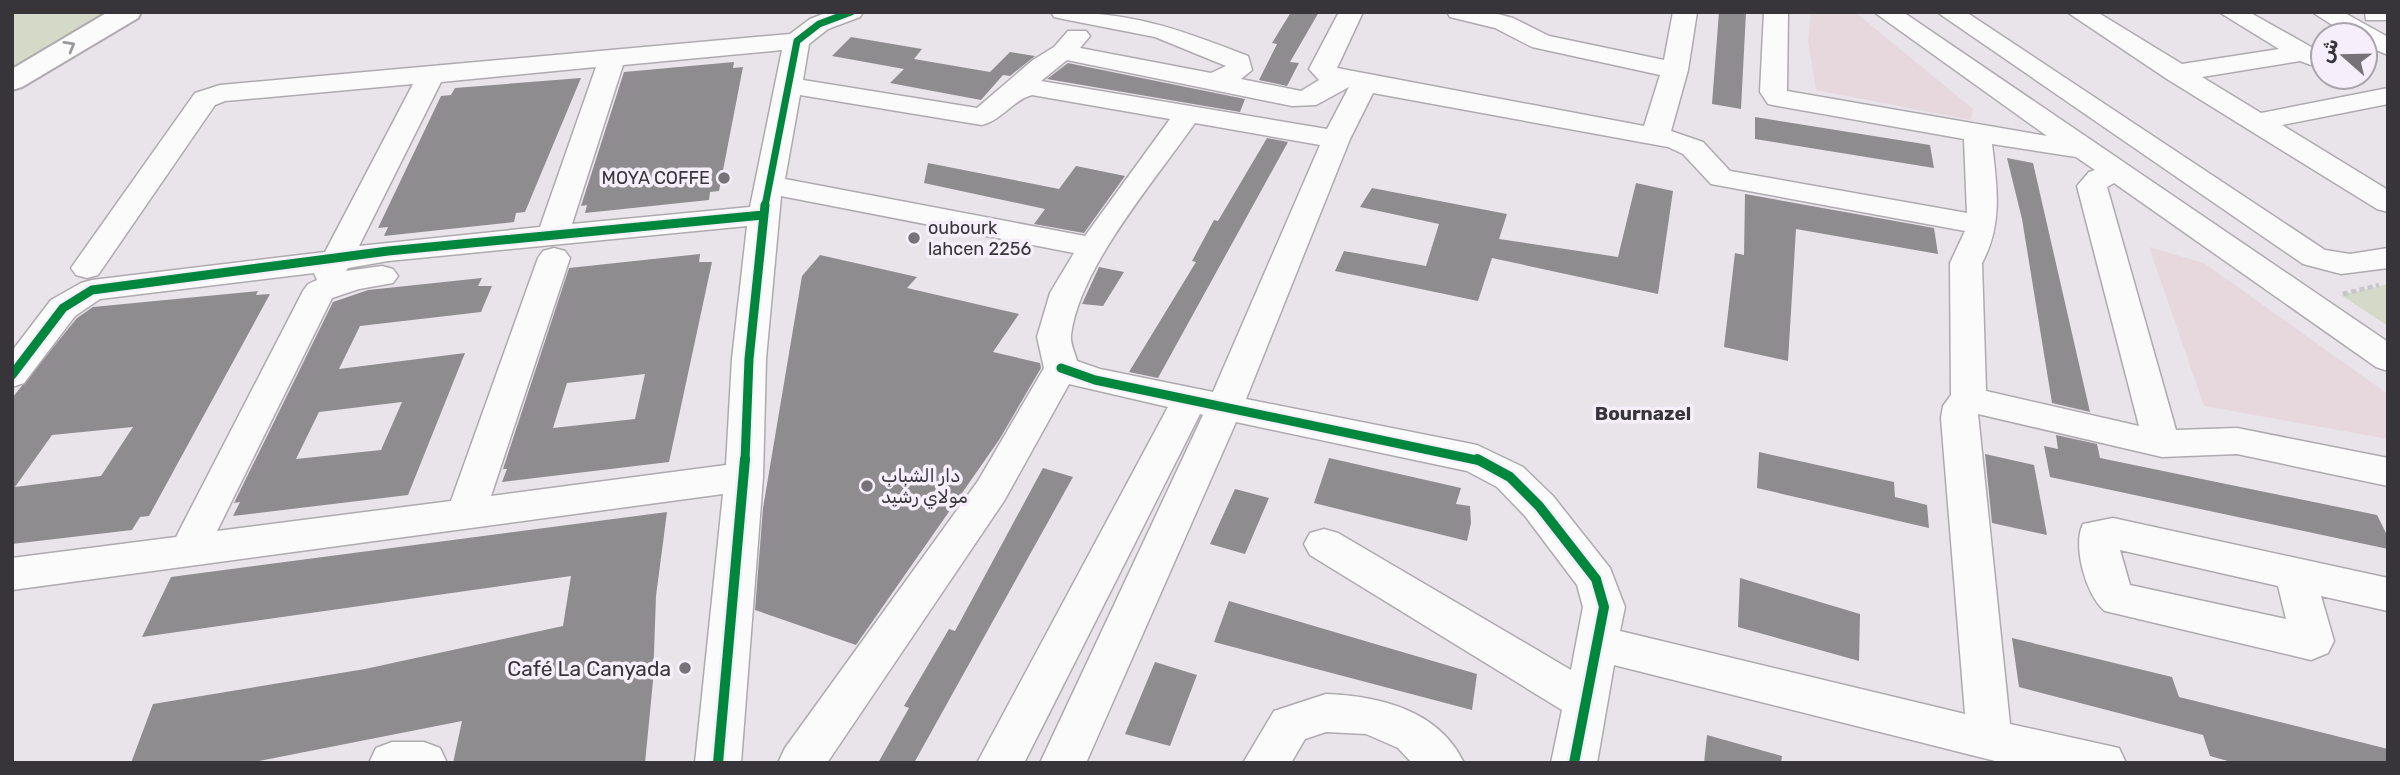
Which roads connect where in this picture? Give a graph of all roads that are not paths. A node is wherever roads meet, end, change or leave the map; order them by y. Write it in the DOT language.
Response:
graph roads {
  1 [pos="128,12"];
  2 [pos="851,12"];
  3 [pos="1063,12"];
  4 [pos="1351,12"];
  5 [pos="1459,12"];
  6 [pos="1685,12"];
  7 [pos="1776,12"];
  8 [pos="1885,12"];
  9 [pos="1949,12"];
  10 [pos="2079,12"];
  11 [pos="2231,12"];
  12 [pos="2324,12"];
  13 [pos="1091,19"];
  14 [pos="799,29"];
  15 [pos="2388,47"];
  16 [pos="1063,52"];
  17 [pos="2309,56"];
  18 [pos="2309,58"];
  19 [pos="612,59"];
  20 [pos="1675,70"];
  21 [pos="2176,72"];
  22 [pos="431,75"];
  23 [pos="1214,80"];
  24 [pos="1353,80"];
  25 [pos="12,81"];
  26 [pos="787,85"];
  27 [pos="1020,90"];
  28 [pos="2385,97"];
  29 [pos="1187,115"];
  30 [pos="2256,122"];
  31 [pos="1977,132"];
  32 [pos="1655,136"];
  33 [pos="1336,139"];
  34 [pos="2083,151"];
  35 [pos="2388,172"];
  36 [pos="2116,173"];
  37 [pos="2349,179"];
  38 [pos="2388,203"];
  39 [pos="765,210"];
  40 [pos="1981,225"];
  41 [pos="553,246"];
  42 [pos="1093,247"];
  43 [pos="2388,258"];
  44 [pos="336,260"];
  45 [pos="87,268"];
  46 [pos="319,291"];
  47 [pos="2388,359"];
  48 [pos="1061,368"];
  49 [pos="12,375"];
  50 [pos="1969,401"];
  51 [pos="1207,404"];
  52 [pos="2162,444"];
  53 [pos="2388,472"];
  54 [pos="744,477"];
  55 [pos="466,512"];
  56 [pos="1324,544"];
  57 [pos="189,549"];
  58 [pos="12,574"];
  59 [pos="2295,575"];
  60 [pos="2388,595"];
  61 [pos="1598,643"];
  62 [pos="1584,700"];
  63 [pos="1989,740"];
  64 [pos="392,763"];
  65 [pos="424,763"];
  66 [pos="718,763"];
  67 [pos="801,763"];
  68 [pos="1000,763"];
  69 [pos="1063,763"];
  70 [pos="1266,763"];
  71 [pos="1441,763"];
  72 [pos="1574,763"];
  73 [pos="2103,763"];
  25 -- 1 [label="highway, one-way"];
  2 -- 14 [label="street"];
  3 -- 13 [label="street"];
  4 -- 24 [label="street"];
  5 -- 20 [label="street"];
  6 -- 20 [label="street"];
  7 -- 31 [label="street"];
  8 -- 34 [label="street"];
  9 -- 43 [label="street"];
  10 -- 21 [label="street"];
  11 -- 17 [label="street"];
  12 -- 15 [label="street"];
  13 -- 16 [label="street"];
  13 -- 23 [label="street"];
  14 -- 19 [label="street"];
  14 -- 26 [label="street"];
  16 -- 23 [label="street"];
  16 -- 27 [label="street"];
  18 -- 21 [label="street"];
  19 -- 22 [label="street"];
  19 -- 41 [label="street"];
  20 -- 32 [label="street"];
  21 -- 30 [label="street"];
  22 -- 44 [label="street"];
  22 -- 45 [label="street"];
  23 -- 24 [label="street"];
  24 -- 32 [label="street"];
  24 -- 33 [label="street"];
  26 -- 27 [label="street"];
  26 -- 39 [label="street"];
  27 -- 29 [label="street"];
  28 -- 30 [label="street"];
  29 -- 33 [label="street"];
  29 -- 42 [label="street"];
  30 -- 37 [label="street"];
  31 -- 34 [label="street"];
  31 -- 40 [label="street"];
  32 -- 40 [label="street"];
  33 -- 51 [label="street"];
  34 -- 36 [label="street"];
  35 -- 37 [label="street"];
  36 -- 47 [label="street"];
  36 -- 52 [label="street"];
  37 -- 38 [label="street"];
  39 -- 41 [label="street"];
  39 -- 42 [label="street"];
  39 -- 54 [label="street"];
  40 -- 50 [label="street"];
  41 -- 44 [label="street"];
  41 -- 46 [label="street"];
  41 -- 55 [label="street"];
  42 -- 48 [label="street"];
  44 -- 46 [label="street"];
  44 -- 49 [label="street"];
  46 -- 57 [label="street"];
  48 -- 51 [label="street"];
  48 -- 67 [label="street"];
  50 -- 52 [label="street"];
  50 -- 63 [label="street"];
  51 -- 61 [label="street"];
  51 -- 68 [label="street"];
  51 -- 69 [label="street"];
  52 -- 53 [label="street"];
  54 -- 55 [label="street"];
  54 -- 66 [label="street"];
  55 -- 57 [label="street"];
  56 -- 62 [label="street"];
  57 -- 58 [label="street"];
  59 -- 59 [label="street"];
  59 -- 60 [label="street"];
  61 -- 62 [label="street"];
  61 -- 63 [label="street"];
  62 -- 72 [label="street"];
  63 -- 73 [label="street"];
  64 -- 65 [label="street"];
  70 -- 71 [label="street"];
}
